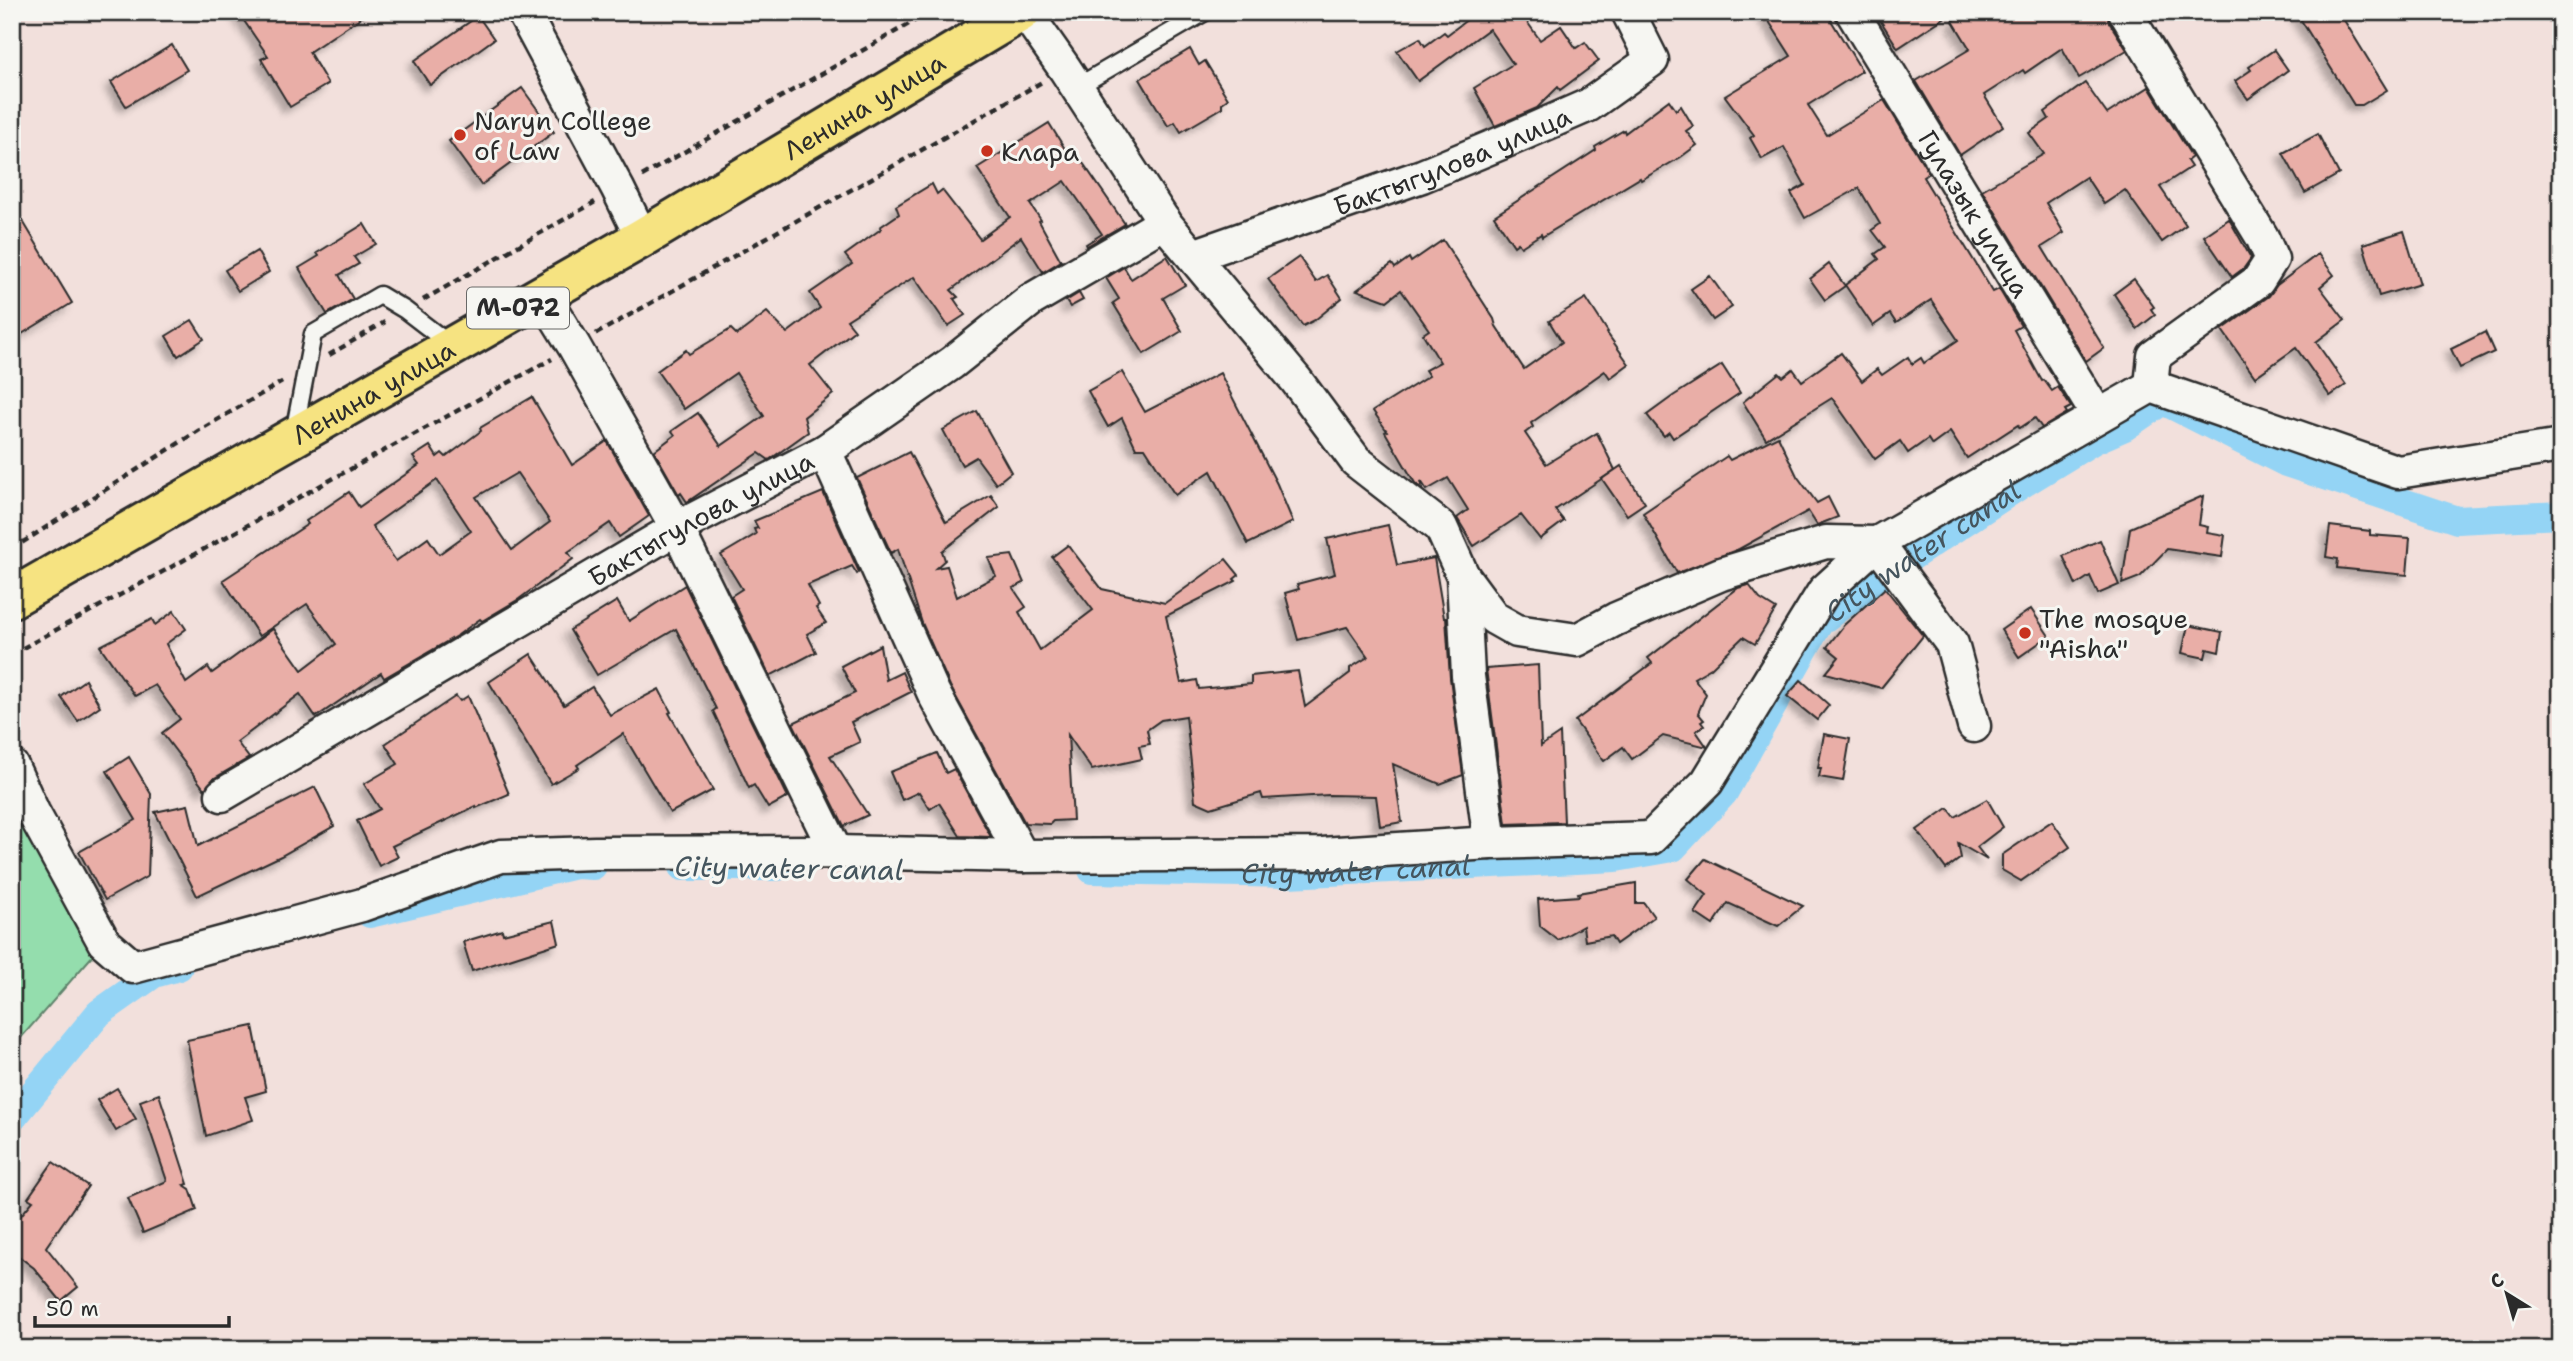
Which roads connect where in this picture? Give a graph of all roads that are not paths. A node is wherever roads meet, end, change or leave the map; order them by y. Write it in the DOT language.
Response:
graph roads {
  1 [pos="523,12"];
  2 [pos="1023,12"];
  3 [pos="1205,12"];
  4 [pos="1628,12"];
  5 [pos="1852,12"];
  6 [pos="2125,12"];
  7 [pos="1077,87"];
  8 [pos="1166,222"];
  9 [pos="642,238"];
  10 [pos="1193,256"];
  11 [pos="542,294"];
  12 [pos="452,346"];
  13 [pos="2151,386"];
  14 [pos="2098,416"];
  15 [pos="293,438"];
  16 [pos="2561,446"];
  17 [pos="825,451"];
  18 [pos="677,528"];
  19 [pos="1877,543"];
  20 [pos="1463,576"];
  21 [pos="12,598"];
  22 [pos="1974,726"];
  23 [pos="12,766"];
  24 [pos="222,795"];
  25 [pos="1490,842"];
  26 [pos="836,852"];
  27 [pos="1022,856"];
  1 -- 9 [label="street"];
  2 -- 7 [label="street"];
  2 -- 9 [label="main road, Ленина улица / М-072"];
  3 -- 7 [label="lane"];
  4 -- 10 [label="street, Бактыгулова улица"];
  5 -- 14 [label="street, Гулазык улица"];
  6 -- 13 [label="street"];
  7 -- 8 [label="street"];
  8 -- 10 [label="street"];
  8 -- 17 [label="street, Бактыгулова улица"];
  9 -- 11 [label="main road, Ленина улица / М-072"];
  10 -- 20 [label="street"];
  11 -- 12 [label="main road, Ленина улица / М-072"];
  11 -- 18 [label="street"];
  12 -- 15 [label="main road, Ленина улица / М-072"];
  12 -- 15 [label="lane"];
  13 -- 14 [label="street"];
  13 -- 16 [label="street"];
  14 -- 19 [label="street"];
  15 -- 21 [label="main road, Ленина улица / М-072"];
  17 -- 18 [label="street, Бактыгулова улица"];
  17 -- 27 [label="street"];
  18 -- 24 [label="street, Бактыгулова улица"];
  18 -- 26 [label="street"];
  19 -- 20 [label="street"];
  19 -- 22 [label="street"];
  19 -- 25 [label="street"];
  20 -- 25 [label="street"];
  23 -- 26 [label="street"];
  25 -- 27 [label="street"];
  26 -- 27 [label="street"];
}
